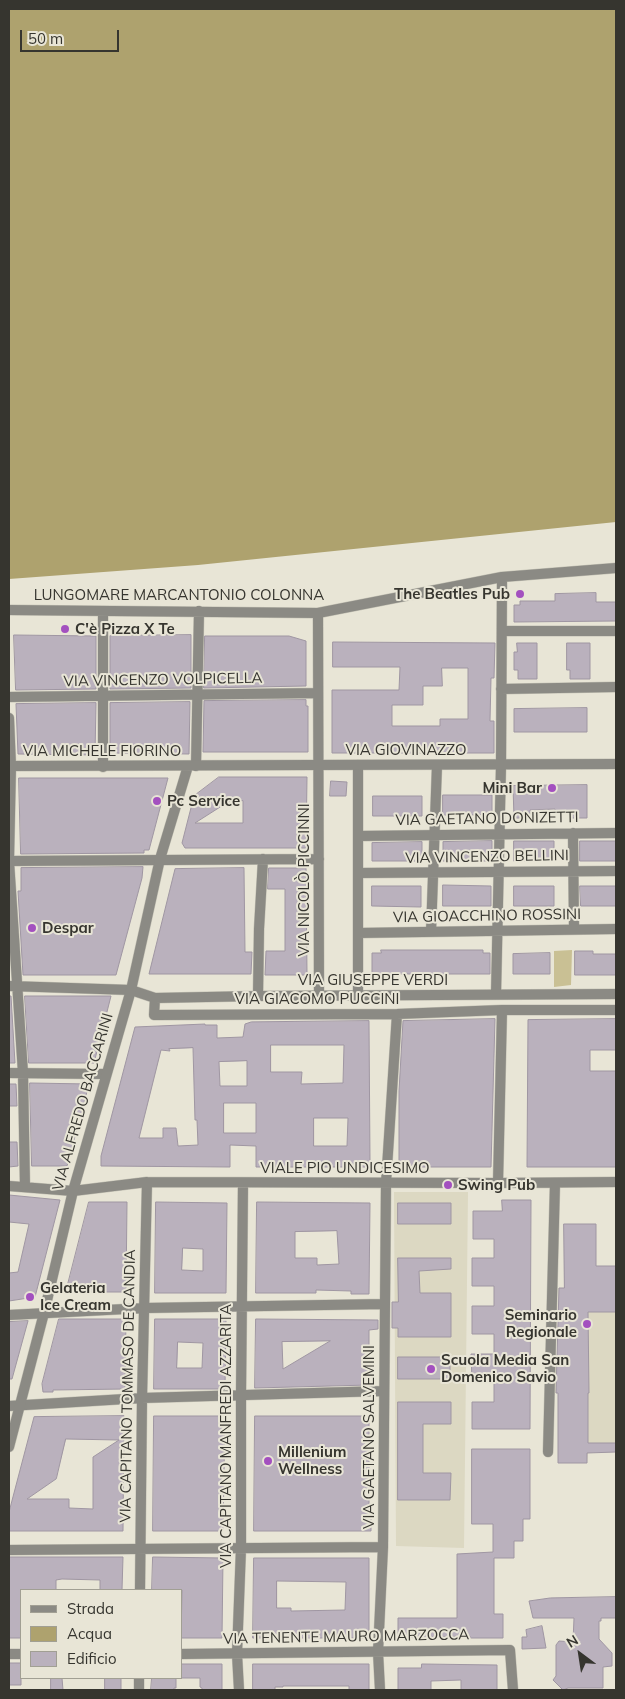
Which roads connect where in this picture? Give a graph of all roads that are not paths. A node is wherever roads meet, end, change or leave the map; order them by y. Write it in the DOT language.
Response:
graph roads {
  1 [pos="616,568"];
  2 [pos="502,577"];
  3 [pos="9,610"];
  4 [pos="102,611"];
  5 [pos="199,611"];
  6 [pos="318,613"];
  7 [pos="502,631"];
  8 [pos="616,631"];
  9 [pos="616,687"];
  10 [pos="501,689"];
  11 [pos="318,693"];
  12 [pos="197,694"];
  13 [pos="103,696"];
  14 [pos="9,697"];
  15 [pos="9,718"];
  16 [pos="616,764"];
  17 [pos="318,765"];
  18 [pos="358,765"];
  19 [pos="437,765"];
  20 [pos="501,765"];
  21 [pos="10,766"];
  22 [pos="192,766"];
  23 [pos="103,767"];
  24 [pos="573,833"];
  25 [pos="616,833"];
  26 [pos="499,834"];
  27 [pos="434,835"];
  28 [pos="358,836"];
  29 [pos="160,859"];
  30 [pos="263,859"];
  31 [pos="319,859"];
  32 [pos="9,861"];
  33 [pos="574,871"];
  34 [pos="616,871"];
  35 [pos="433,872"];
  36 [pos="498,872"];
  37 [pos="358,874"];
  38 [pos="11,927"];
  39 [pos="574,929"];
  40 [pos="616,929"];
  41 [pos="497,930"];
  42 [pos="431,932"];
  43 [pos="358,933"];
  44 [pos="13,986"];
  45 [pos="131,990"];
  46 [pos="496,994"];
  47 [pos="616,994"];
  48 [pos="258,996"];
  49 [pos="319,996"];
  50 [pos="358,996"];
  51 [pos="155,998"];
  52 [pos="502,1010"];
  53 [pos="616,1010"];
  54 [pos="397,1014"];
  55 [pos="9,1073"];
  56 [pos="23,1073"];
  57 [pos="106,1074"];
  58 [pos="147,1182"];
  59 [pos="616,1182"];
  60 [pos="243,1183"];
  61 [pos="386,1183"];
  62 [pos="498,1183"];
  63 [pos="555,1183"];
  64 [pos="9,1186"];
  65 [pos="24,1187"];
  66 [pos="73,1191"];
  67 [pos="385,1304"];
  68 [pos="242,1306"];
  69 [pos="145,1308"];
  70 [pos="44,1313"];
  71 [pos="9,1315"];
  72 [pos="383,1391"];
  73 [pos="241,1395"];
  74 [pos="142,1398"];
  75 [pos="20,1405"];
  76 [pos="9,1406"];
  77 [pos="9,1447"];
  78 [pos="548,1452"];
  79 [pos="140,1548"];
  80 [pos="241,1548"];
  81 [pos="383,1548"];
  82 [pos="9,1550"];
  83 [pos="140,1589"];
  84 [pos="378,1652"];
  85 [pos="182,1654"];
  86 [pos="237,1654"];
  87 [pos="239,1690"];
  88 [pos="380,1690"];
  89 [pos="513,1690"];
  1 -- 2 [label="street, LUNGOMARE MARCANTONIO COLONNA"];
  2 -- 6 [label="street, LUNGOMARE MARCANTONIO COLONNA"];
  2 -- 7 [label="street"];
  3 -- 4 [label="street, LUNGOMARE MARCANTONIO COLONNA"];
  4 -- 5 [label="street, LUNGOMARE MARCANTONIO COLONNA"];
  4 -- 13 [label="street"];
  5 -- 6 [label="street, LUNGOMARE MARCANTONIO COLONNA"];
  5 -- 12 [label="street, VIA ALFREDO BACCARINI"];
  6 -- 11 [label="street, VIA NICOLÒ PICCINNI"];
  7 -- 8 [label="street"];
  7 -- 10 [label="street"];
  9 -- 10 [label="street"];
  10 -- 20 [label="street"];
  11 -- 12 [label="street, VIA VINCENZO VOLPICELLA"];
  11 -- 17 [label="street, VIA NICOLÒ PICCINNI"];
  12 -- 13 [label="street, VIA VINCENZO VOLPICELLA"];
  12 -- 22 [label="street, VIA ALFREDO BACCARINI"];
  13 -- 14 [label="street, VIA VINCENZO VOLPICELLA"];
  13 -- 23 [label="street"];
  15 -- 21 [label="street"];
  16 -- 20 [label="street, VIA GIOVINAZZO"];
  17 -- 18 [label="street, VIA GIOVINAZZO"];
  17 -- 22 [label="street, VIA GIOVINAZZO"];
  17 -- 31 [label="street, VIA NICOLÒ PICCINNI"];
  18 -- 19 [label="street, VIA GIOVINAZZO"];
  18 -- 28 [label="street"];
  19 -- 20 [label="street, VIA GIOVINAZZO"];
  19 -- 27 [label="street"];
  20 -- 26 [label="street"];
  21 -- 23 [label="street, VIA MICHELE FIORINO"];
  21 -- 32 [label="street"];
  22 -- 23 [label="street, VIA MICHELE FIORINO"];
  22 -- 29 [label="street, VIA ALFREDO BACCARINI"];
  24 -- 25 [label="street, VIA GAETANO DONIZETTI"];
  24 -- 26 [label="street, VIA GAETANO DONIZETTI"];
  24 -- 33 [label="street"];
  26 -- 27 [label="street, VIA GAETANO DONIZETTI"];
  26 -- 36 [label="street"];
  27 -- 28 [label="street, VIA GAETANO DONIZETTI"];
  27 -- 35 [label="street"];
  28 -- 37 [label="street"];
  29 -- 30 [label="street"];
  29 -- 32 [label="street"];
  29 -- 45 [label="street, VIA ALFREDO BACCARINI"];
  30 -- 31 [label="street"];
  30 -- 48 [label="street"];
  31 -- 49 [label="street, VIA NICOLÒ PICCINNI"];
  32 -- 38 [label="street"];
  33 -- 34 [label="street, VIA VINCENZO BELLINI"];
  33 -- 36 [label="street, VIA VINCENZO BELLINI"];
  33 -- 39 [label="street"];
  35 -- 36 [label="street, VIA VINCENZO BELLINI"];
  35 -- 37 [label="street, VIA VINCENZO BELLINI"];
  35 -- 42 [label="street"];
  36 -- 41 [label="street"];
  37 -- 43 [label="street"];
  38 -- 44 [label="street"];
  39 -- 40 [label="street, VIA GIOACCHINO ROSSINI"];
  39 -- 41 [label="street, VIA GIOACCHINO ROSSINI"];
  41 -- 42 [label="street, VIA GIOACCHINO ROSSINI"];
  41 -- 46 [label="street"];
  42 -- 43 [label="street, VIA GIOACCHINO ROSSINI"];
  43 -- 50 [label="street"];
  44 -- 45 [label="street, VIA GIUSEPPE VERDI"];
  44 -- 56 [label="street"];
  45 -- 51 [label="street, VIA GIUSEPPE VERDI"];
  45 -- 57 [label="street, VIA ALFREDO BACCARINI"];
  46 -- 47 [label="street, VIA GIUSEPPE VERDI"];
  46 -- 50 [label="street, VIA GIUSEPPE VERDI"];
  48 -- 49 [label="street, VIA GIUSEPPE VERDI"];
  48 -- 51 [label="street, VIA GIUSEPPE VERDI"];
  49 -- 50 [label="street, VIA GIUSEPPE VERDI"];
  51 -- 54 [label="street, VIA GIACOMO PUCCINI"];
  52 -- 53 [label="street, VIA GIACOMO PUCCINI"];
  52 -- 54 [label="street, VIA GIACOMO PUCCINI"];
  52 -- 62 [label="street"];
  54 -- 61 [label="street, VIA GAETANO SALVEMINI"];
  55 -- 56 [label="street"];
  56 -- 57 [label="street"];
  56 -- 65 [label="street"];
  57 -- 66 [label="street, VIA ALFREDO BACCARINI"];
  58 -- 60 [label="street, VIALE PIO UNDICESIMO"];
  58 -- 66 [label="street, VIALE PIO UNDICESIMO"];
  58 -- 69 [label="street, VIA CAPITANO TOMMASO DE CANDIA"];
  59 -- 63 [label="street, VIALE PIO UNDICESIMO"];
  60 -- 61 [label="street, VIALE PIO UNDICESIMO"];
  60 -- 68 [label="street, VIA CAPITANO MANFREDI AZZARITA"];
  61 -- 62 [label="street, VIALE PIO UNDICESIMO"];
  61 -- 67 [label="street, VIA GAETANO SALVEMINI"];
  62 -- 63 [label="street, VIALE PIO UNDICESIMO"];
  63 -- 78 [label="street"];
  64 -- 65 [label="street, VIALE PIO UNDICESIMO"];
  65 -- 66 [label="street, VIALE PIO UNDICESIMO"];
  66 -- 70 [label="street, VIA ALFREDO BACCARINI"];
  67 -- 68 [label="street"];
  67 -- 72 [label="street, VIA GAETANO SALVEMINI"];
  68 -- 69 [label="street"];
  68 -- 73 [label="street, VIA CAPITANO MANFREDI AZZARITA"];
  69 -- 70 [label="street"];
  69 -- 74 [label="street, VIA CAPITANO TOMMASO DE CANDIA"];
  70 -- 71 [label="street"];
  70 -- 75 [label="street, VIA ALFREDO BACCARINI"];
  72 -- 73 [label="street"];
  72 -- 81 [label="street, VIA GAETANO SALVEMINI"];
  73 -- 74 [label="street"];
  73 -- 80 [label="street, VIA CAPITANO MANFREDI AZZARITA"];
  74 -- 75 [label="street"];
  74 -- 79 [label="street, VIA CAPITANO TOMMASO DE CANDIA"];
  75 -- 76 [label="street"];
  75 -- 77 [label="street, VIA ALFREDO BACCARINI"];
  79 -- 80 [label="street"];
  79 -- 82 [label="street"];
  79 -- 83 [label="street, VIA CAPITANO TOMMASO DE CANDIA"];
  80 -- 81 [label="street"];
  80 -- 86 [label="street, VIA CAPITANO MANFREDI AZZARITA"];
  81 -- 84 [label="street, VIA GAETANO SALVEMINI"];
  84 -- 86 [label="street, VIA TENENTE MAURO MARZOCCA"];
  84 -- 88 [label="street, VIA GAETANO SALVEMINI"];
  84 -- 89 [label="street, VIA TENENTE MAURO MARZOCCA"];
  85 -- 86 [label="street, VIA TENENTE MAURO MARZOCCA"];
  86 -- 87 [label="street, VIA CAPITANO MANFREDI AZZARITA"];
}
